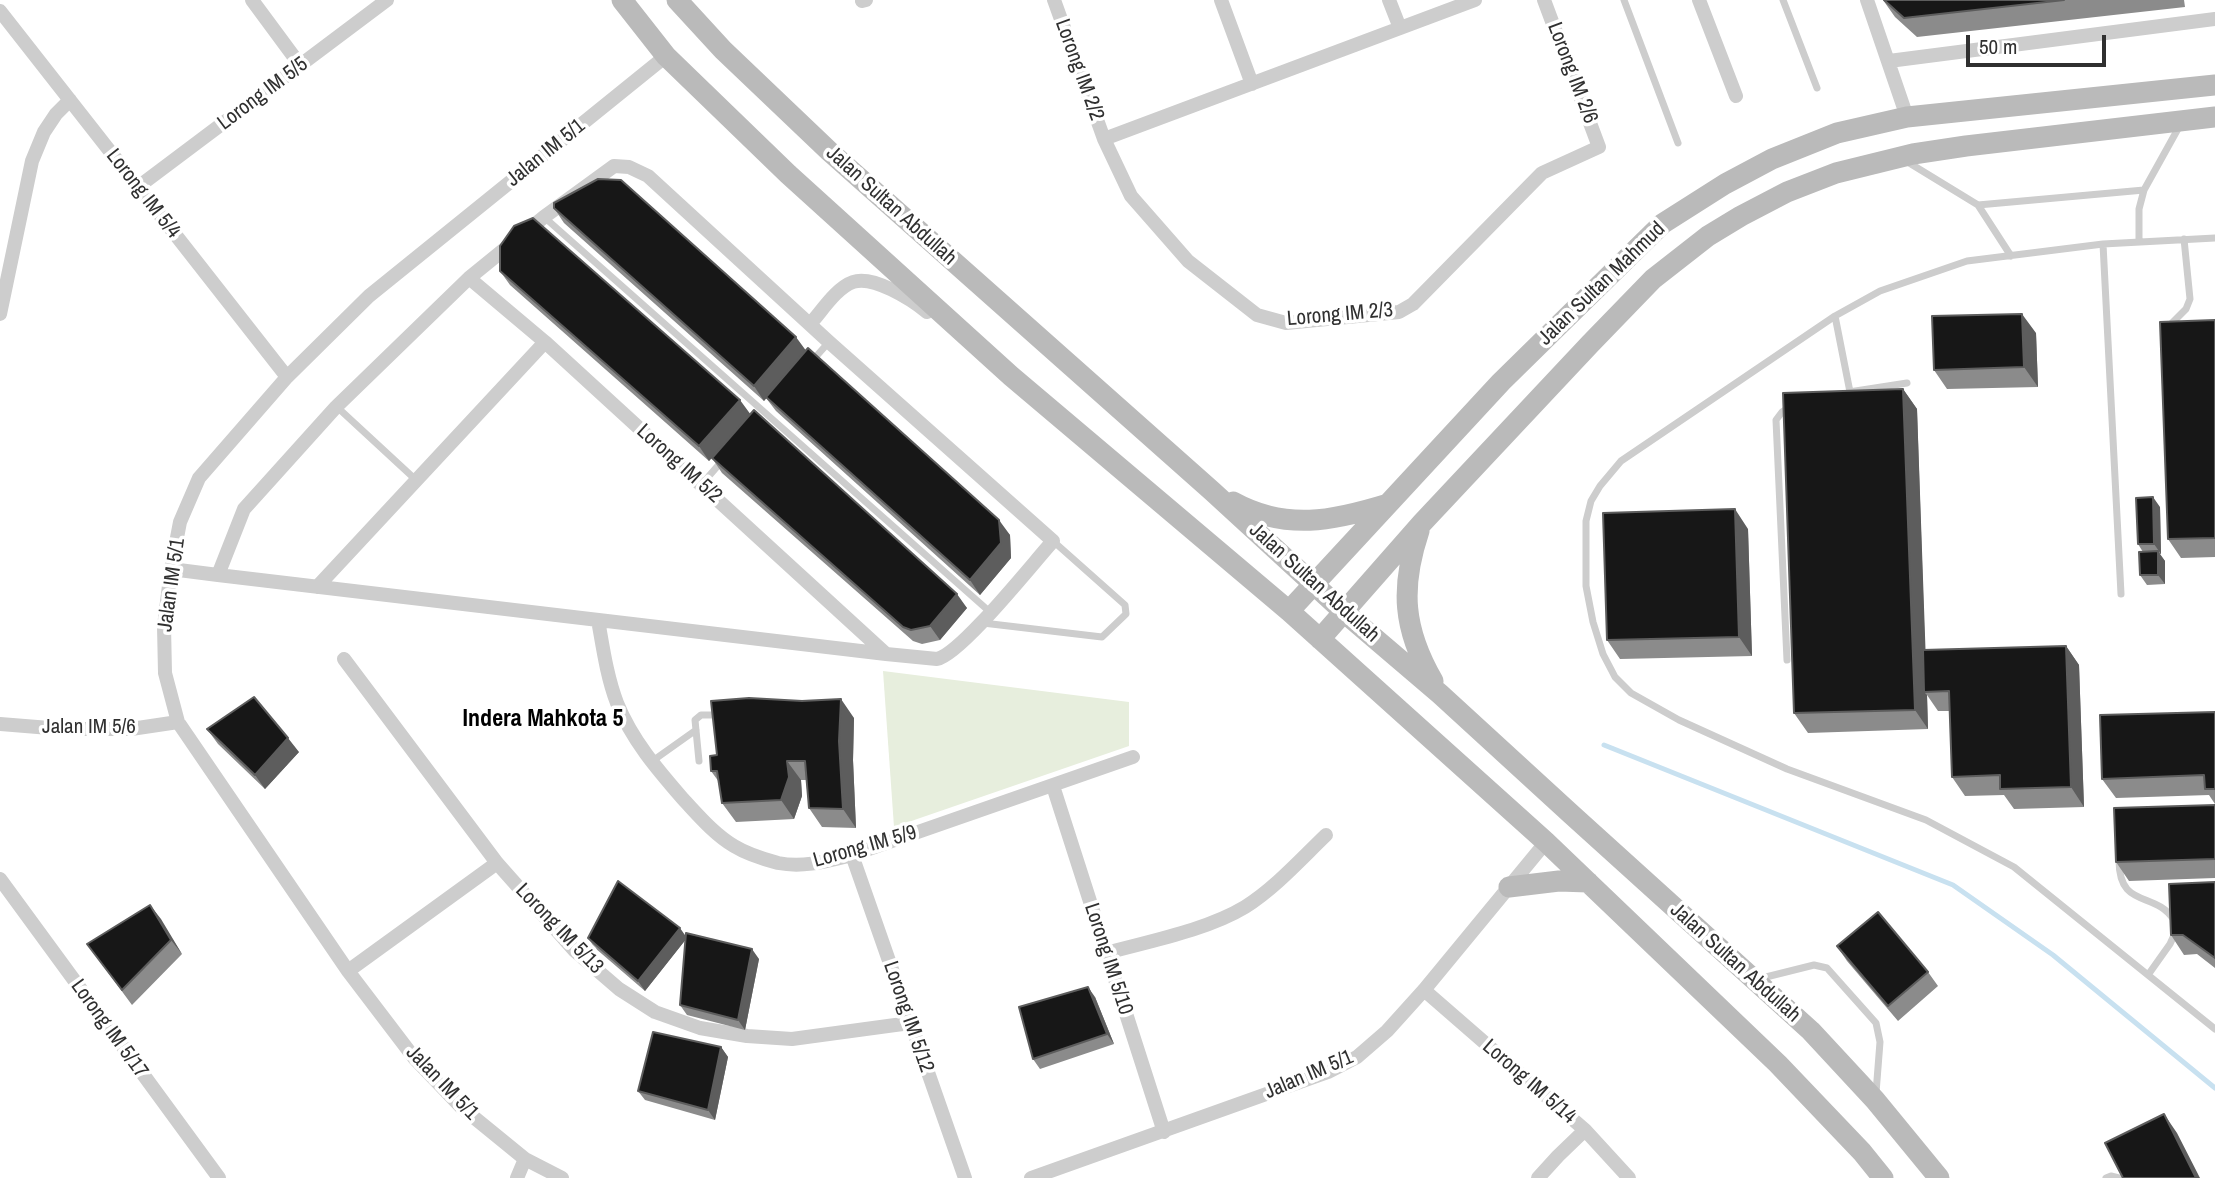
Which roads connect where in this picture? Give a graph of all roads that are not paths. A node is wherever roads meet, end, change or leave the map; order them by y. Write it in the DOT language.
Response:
graph roads {
  1 [pos="252,0"];
  2 [pos="387,0"];
  3 [pos="622,0"];
  4 [pos="677,0"];
  5 [pos="1054,0"];
  6 [pos="1221,0"];
  7 [pos="1390,0"];
  8 [pos="1475,0"];
  9 [pos="1544,0"];
  10 [pos="1624,0"];
  11 [pos="1699,0"];
  12 [pos="1783,0"];
  13 [pos="1867,0"];
  14 [pos="0,11"];
  15 [pos="2215,19"];
  16 [pos="1400,28"];
  17 [pos="666,56"];
  18 [pos="1889,61"];
  19 [pos="300,65"];
  20 [pos="1252,84"];
  21 [pos="2215,85"];
  22 [pos="1817,88"];
  23 [pos="1736,96"];
  24 [pos="70,100"];
  25 [pos="1907,117"];
  26 [pos="2215,117"];
  27 [pos="2183,121"];
  28 [pos="1104,139"];
  29 [pos="1678,143"];
  30 [pos="1599,147"];
  31 [pos="1900,157"];
  32 [pos="138,187"];
  33 [pos="2144,190"];
  34 [pos="1978,205"];
  35 [pos="544,217"];
  36 [pos="2215,238"];
  37 [pos="2184,239"];
  38 [pos="2139,242"];
  39 [pos="2103,244"];
  40 [pos="2011,256"];
  41 [pos="469,278"];
  42 [pos="0,314"];
  43 [pos="1835,316"];
  44 [pos="810,324"];
  45 [pos="2166,335"];
  46 [pos="545,342"];
  47 [pos="829,342"];
  48 [pos="802,373"];
  49 [pos="1011,376"];
  50 [pos="287,377"];
  51 [pos="1907,383"];
  52 [pos="1850,392"];
  53 [pos="1839,394"];
  54 [pos="774,404"];
  55 [pos="1795,405"];
  56 [pos="336,407"];
  57 [pos="764,414"];
  58 [pos="755,424"];
  59 [pos="729,454"];
  60 [pos="416,480"];
  61 [pos="702,484"];
  62 [pos="1212,491"];
  63 [pos="1390,503"];
  64 [pos="1422,523"];
  65 [pos="1053,541"];
  66 [pos="171,569"];
  67 [pos="218,575"];
  68 [pos="1314,585"];
  69 [pos="317,587"];
  70 [pos="2121,594"];
  71 [pos="1289,611"];
  72 [pos="1345,613"];
  73 [pos="986,618"];
  74 [pos="598,620"];
  75 [pos="1320,639"];
  76 [pos="886,654"];
  77 [pos="344,659"];
  78 [pos="1787,660"];
  79 [pos="1440,694"];
  80 [pos="732,715"];
  81 [pos="178,722"];
  82 [pos="0,724"];
  83 [pos="696,730"];
  84 [pos="1133,757"];
  85 [pos="699,761"];
  86 [pos="650,762"];
  87 [pos="1053,786"];
  88 [pos="1325,835"];
  89 [pos="1546,842"];
  90 [pos="2119,852"];
  91 [pos="852,855"];
  92 [pos="497,863"];
  93 [pos="0,879"];
  94 [pos="1588,882"];
  95 [pos="1509,887"];
  96 [pos="1106,953"];
  97 [pos="348,971"];
  98 [pos="2148,975"];
  99 [pos="1754,980"];
  100 [pos="1424,990"];
  101 [pos="910,1023"];
  102 [pos="2215,1029"];
  103 [pos="1875,1100"];
  104 [pos="1585,1130"];
  105 [pos="1164,1132"];
  106 [pos="525,1159"];
  107 [pos="219,1178"];
  108 [pos="517,1178"];
  109 [pos="562,1178"];
  110 [pos="965,1178"];
  111 [pos="1031,1178"];
  112 [pos="1538,1178"];
  113 [pos="1629,1178"];
  114 [pos="1883,1178"];
  115 [pos="1939,1178"];
  116 [pos="2106,1178"];
  117 [pos="2119,1178"];
  1 -- 19 [label="street"];
  2 -- 19 [label="street, Lorong IM 5/5"];
  3 -- 17 [label="main road, Jalan Sultan Abdullah"];
  4 -- 62 [label="main road, Jalan Sultan Abdullah"];
  5 -- 28 [label="street, Lorong IM 2/2"];
  6 -- 20 [label="street"];
  7 -- 16 [label="street"];
  8 -- 16 [label="street"];
  9 -- 30 [label="street, Lorong IM 2/6"];
  10 -- 29 [label="lane"];
  11 -- 23 [label="street"];
  12 -- 22 [label="lane"];
  13 -- 18 [label="street"];
  14 -- 24 [label="street, Lorong IM 5/4"];
  15 -- 18 [label="street"];
  16 -- 20 [label="street"];
  17 -- 49 [label="main road, Jalan Sultan Abdullah"];
  17 -- 50 [label="street, Jalan IM 5/1"];
  18 -- 25 [label="street"];
  19 -- 32 [label="street, Lorong IM 5/5"];
  20 -- 28 [label="street"];
  21 -- 25 [label="main road, Jalan Sultan Mahmud"];
  24 -- 32 [label="street, Lorong IM 5/4"];
  24 -- 42 [label="street"];
  25 -- 63 [label="main road, Jalan Sultan Mahmud"];
  26 -- 27 [label="main road, Jalan Sultan Mahmud"];
  27 -- 31 [label="main road, Jalan Sultan Mahmud"];
  27 -- 33 [label="lane"];
  28 -- 30 [label="street, Lorong IM 2/3"];
  31 -- 34 [label="lane"];
  31 -- 64 [label="main road, Jalan Sultan Mahmud"];
  32 -- 50 [label="street, Lorong IM 5/4"];
  33 -- 34 [label="lane"];
  33 -- 38 [label="lane"];
  34 -- 40 [label="lane"];
  35 -- 41 [label="street"];
  35 -- 44 [label="street"];
  35 -- 57 [label="lane"];
  36 -- 37 [label="lane"];
  37 -- 38 [label="lane"];
  37 -- 45 [label="lane"];
  38 -- 39 [label="lane"];
  39 -- 40 [label="lane"];
  39 -- 70 [label="lane"];
  40 -- 43 [label="lane"];
  41 -- 46 [label="street, Lorong IM 5/2"];
  41 -- 56 [label="street"];
  43 -- 52 [label="lane"];
  43 -- 98 [label="lane"];
  44 -- 47 [label="street"];
  44 -- 49 [label="street"];
  46 -- 60 [label="street"];
  46 -- 61 [label="street, Lorong IM 5/2"];
  47 -- 48 [label="lane"];
  47 -- 65 [label="street"];
  49 -- 71 [label="main road, Jalan Sultan Abdullah"];
  50 -- 66 [label="street, Jalan IM 5/1"];
  51 -- 52 [label="lane"];
  52 -- 53 [label="lane"];
  54 -- 57 [label="lane"];
  55 -- 78 [label="lane"];
  56 -- 60 [label="lane"];
  56 -- 67 [label="street"];
  57 -- 58 [label="lane"];
  57 -- 73 [label="lane"];
  59 -- 61 [label="lane"];
  60 -- 69 [label="street"];
  61 -- 76 [label="street, Lorong IM 5/2"];
  62 -- 63 [label="main road"];
  62 -- 68 [label="main road, Jalan Sultan Abdullah"];
  63 -- 68 [label="main road, Jalan Sultan Mahmud"];
  64 -- 72 [label="main road, Jalan Sultan Mahmud"];
  64 -- 79 [label="main road"];
  65 -- 73 [label="street"];
  65 -- 73 [label="lane"];
  66 -- 67 [label="street"];
  66 -- 81 [label="street, Jalan IM 5/1"];
  67 -- 69 [label="street"];
  68 -- 71 [label="main road, Jalan Sultan Mahmud"];
  68 -- 72 [label="main road, Jalan Sultan Abdullah"];
  69 -- 74 [label="street"];
  71 -- 75 [label="main road, Jalan Sultan Abdullah"];
  72 -- 75 [label="main road, Jalan Sultan Mahmud"];
  72 -- 79 [label="main road, Jalan Sultan Abdullah"];
  73 -- 76 [label="street"];
  74 -- 76 [label="street"];
  74 -- 86 [label="street, Lorong IM 5/9"];
  75 -- 89 [label="main road, Jalan Sultan Abdullah"];
  77 -- 92 [label="street, Lorong IM 5/13"];
  79 -- 99 [label="main road, Jalan Sultan Abdullah"];
  80 -- 83 [label="lane"];
  81 -- 82 [label="street, Jalan IM 5/6"];
  81 -- 97 [label="street, Jalan IM 5/1"];
  83 -- 85 [label="lane"];
  83 -- 86 [label="lane"];
  84 -- 87 [label="street, Lorong IM 5/9"];
  86 -- 91 [label="street, Lorong IM 5/9"];
  87 -- 91 [label="street, Lorong IM 5/9"];
  87 -- 96 [label="street, Lorong IM 5/10"];
  88 -- 96 [label="street"];
  89 -- 94 [label="main road, Jalan Sultan Abdullah"];
  89 -- 95 [label="street, Jalan IM 5/1"];
  90 -- 98 [label="lane"];
  91 -- 101 [label="street, Lorong IM 5/12"];
  92 -- 97 [label="street"];
  92 -- 101 [label="street, Lorong IM 5/13"];
  93 -- 107 [label="street, Lorong IM 5/17"];
  94 -- 95 [label="main road"];
  94 -- 114 [label="main road, Jalan Sultan Abdullah"];
  95 -- 100 [label="street, Jalan IM 5/1"];
  96 -- 105 [label="street, Lorong IM 5/10"];
  97 -- 106 [label="street, Jalan IM 5/1"];
  98 -- 102 [label="lane"];
  99 -- 103 [label="main road, Jalan Sultan Abdullah"];
  99 -- 103 [label="lane"];
  100 -- 104 [label="street, Lorong IM 5/14"];
  100 -- 105 [label="street, Jalan IM 5/1"];
  101 -- 110 [label="street, Lorong IM 5/12"];
  103 -- 115 [label="main road, Jalan Sultan Abdullah"];
  104 -- 112 [label="street"];
  104 -- 113 [label="street, Lorong IM 5/14"];
  105 -- 111 [label="street, Jalan IM 5/1"];
  106 -- 108 [label="street"];
  106 -- 109 [label="street, Jalan IM 5/1"];
  116 -- 117 [label="lane"];
}
